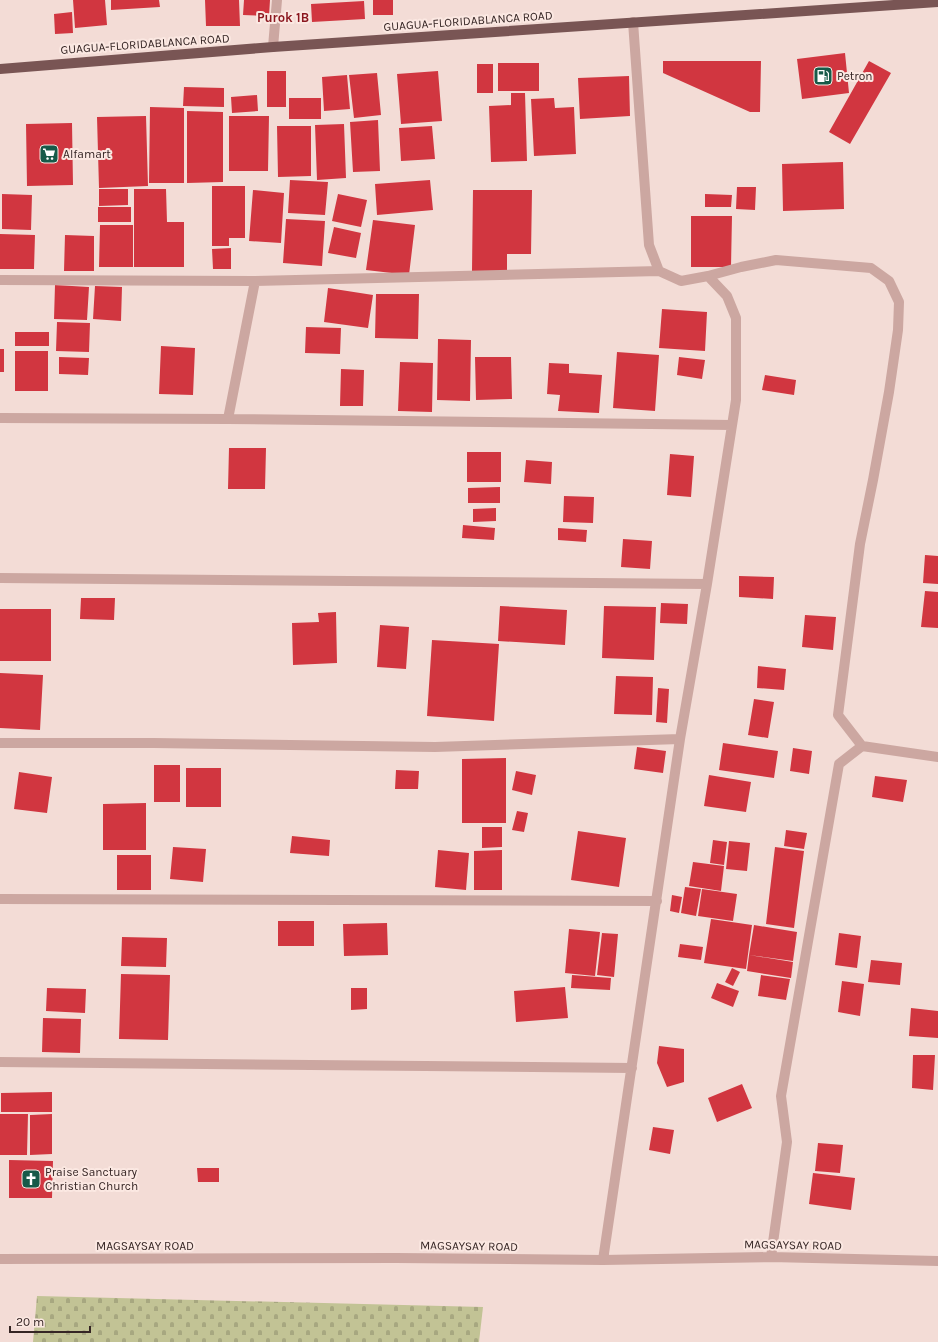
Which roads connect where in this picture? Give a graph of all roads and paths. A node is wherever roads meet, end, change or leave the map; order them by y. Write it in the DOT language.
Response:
graph roads {
  1 [pos="277,0"];
  2 [pos="938,2"];
  3 [pos="633,22"];
  4 [pos="273,47"];
  5 [pos="0,69"];
  6 [pos="659,271"];
  7 [pos="708,276"];
  8 [pos="0,280"];
  9 [pos="256,281"];
  10 [pos="0,418"];
  11 [pos="228,419"];
  12 [pos="732,425"];
  13 [pos="0,578"];
  14 [pos="707,584"];
  15 [pos="680,740"];
  16 [pos="0,743"];
  17 [pos="862,746"];
  18 [pos="938,757"];
  19 [pos="0,899"];
  20 [pos="657,901"];
  21 [pos="0,1062"];
  22 [pos="632,1068"];
  23 [pos="771,1257"];
  24 [pos="0,1259"];
  25 [pos="603,1260"];
  26 [pos="938,1261"];
  1 -- 4 [label="street"];
  2 -- 3 [label="main road, GUAGUA-FLORIDABLANCA ROAD"];
  3 -- 4 [label="main road, GUAGUA-FLORIDABLANCA ROAD"];
  3 -- 6 [label="street"];
  4 -- 5 [label="main road, GUAGUA-FLORIDABLANCA ROAD"];
  6 -- 7 [label="street"];
  6 -- 9 [label="street"];
  7 -- 12 [label="street"];
  7 -- 17 [label="street"];
  8 -- 9 [label="street"];
  9 -- 11 [label="street"];
  10 -- 11 [label="street"];
  11 -- 12 [label="street"];
  12 -- 14 [label="street"];
  13 -- 14 [label="street"];
  14 -- 15 [label="street"];
  15 -- 16 [label="street"];
  15 -- 20 [label="street"];
  17 -- 18 [label="street"];
  17 -- 23 [label="street"];
  19 -- 20 [label="street"];
  20 -- 22 [label="street"];
  21 -- 22 [label="street"];
  22 -- 25 [label="street"];
  23 -- 25 [label="street, MAGSAYSAY ROAD"];
  23 -- 26 [label="street, MAGSAYSAY ROAD"];
  24 -- 25 [label="street, MAGSAYSAY ROAD"];
}
